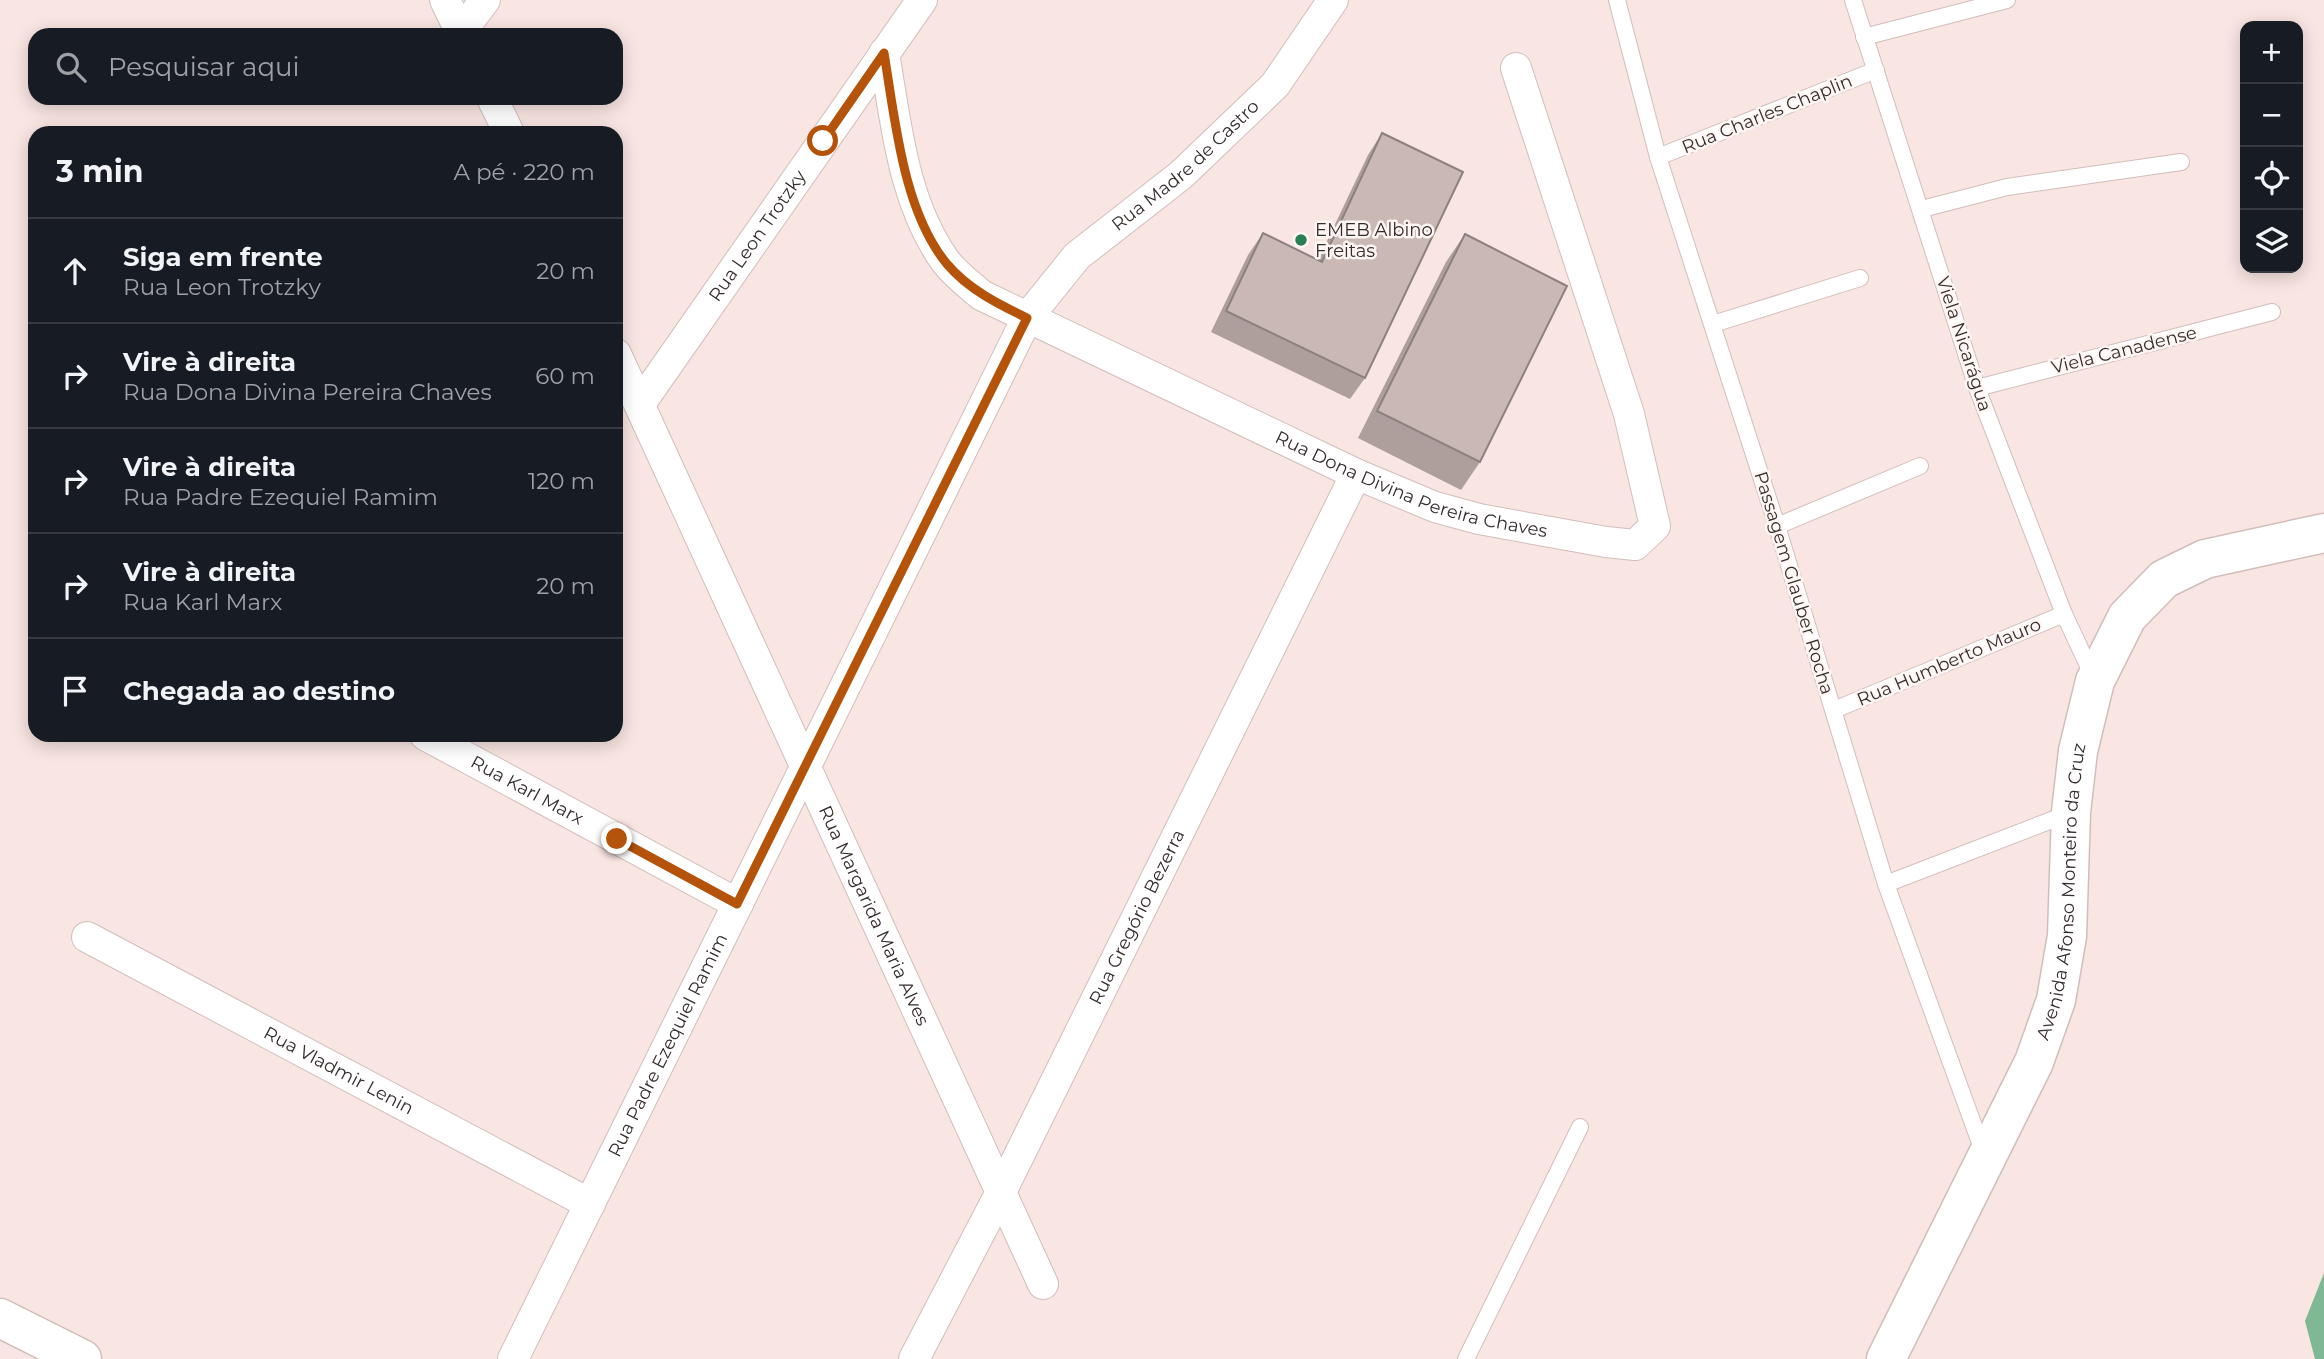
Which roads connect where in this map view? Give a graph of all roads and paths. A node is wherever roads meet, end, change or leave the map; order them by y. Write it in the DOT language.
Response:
graph roads {
  1 [pos="445,0"];
  2 [pos="485,0"];
  3 [pos="922,0"];
  4 [pos="1333,0"];
  5 [pos="1617,0"];
  6 [pos="1853,0"];
  7 [pos="2007,0"];
  8 [pos="458,28"];
  9 [pos="465,28"];
  10 [pos="1864,37"];
  11 [pos="884,53"];
  12 [pos="1516,68"];
  13 [pos="1875,70"];
  14 [pos="495,105"];
  15 [pos="506,126"];
  16 [pos="1658,157"];
  17 [pos="2181,162"];
  18 [pos="1922,209"];
  19 [pos="1860,278"];
  20 [pos="2272,312"];
  21 [pos="1027,318"];
  22 [pos="1713,324"];
  23 [pos="623,369"];
  24 [pos="1976,388"];
  25 [pos="640,404"];
  26 [pos="1920,466"];
  27 [pos="1356,474"];
  28 [pos="1777,526"];
  29 [pos="2324,533"];
  30 [pos="2064,614"];
  31 [pos="2095,681"];
  32 [pos="1834,710"];
  33 [pos="438,742"];
  34 [pos="806,766"];
  35 [pos="2071,812"];
  36 [pos="1886,884"];
  37 [pos="737,904"];
  38 [pos="87,937"];
  39 [pos="1580,1126"];
  40 [pos="1987,1160"];
  41 [pos="1001,1192"];
  42 [pos="590,1204"];
  43 [pos="1043,1284"];
  44 [pos="0,1318"];
  45 [pos="82,1359"];
  46 [pos="513,1359"];
  47 [pos="914,1359"];
  48 [pos="1466,1359"];
  49 [pos="1886,1359"];
  1 -- 8 [label="street"];
  2 -- 9 [label="street"];
  3 -- 11 [label="street, Rua Leon Trotzky"];
  4 -- 21 [label="street, Rua Madre de Castro"];
  5 -- 16 [label="lane, Passagem Glauber Rocha"];
  6 -- 10 [label="lane, Viela Nicarágua"];
  7 -- 10 [label="lane"];
  10 -- 13 [label="lane, Viela Nicarágua"];
  11 -- 21 [label="street, Rua Dona Divina Pereira Chaves"];
  11 -- 25 [label="street, Rua Leon Trotzky"];
  12 -- 27 [label="street, Rua Dona Divina Pereira Chaves"];
  13 -- 16 [label="lane, Rua Charles Chaplin"];
  13 -- 18 [label="lane, Viela Nicarágua"];
  14 -- 15 [label="street"];
  16 -- 22 [label="lane, Passagem Glauber Rocha"];
  17 -- 18 [label="lane"];
  18 -- 24 [label="lane, Viela Nicarágua"];
  19 -- 22 [label="lane"];
  20 -- 24 [label="lane, Viela Canadense"];
  21 -- 27 [label="street, Rua Dona Divina Pereira Chaves"];
  21 -- 34 [label="street, Rua Padre Ezequiel Ramim"];
  22 -- 28 [label="lane, Passagem Glauber Rocha"];
  23 -- 25 [label="street, Rua Margarida Maria Alves"];
  24 -- 30 [label="lane, Viela Nicarágua"];
  25 -- 34 [label="street, Rua Margarida Maria Alves"];
  26 -- 28 [label="lane"];
  27 -- 41 [label="street, Rua Gregório Bezerra"];
  28 -- 32 [label="lane, Passagem Glauber Rocha"];
  29 -- 31 [label="street, Avenida Afonso Monteiro da Cruz"];
  30 -- 31 [label="lane, Viela Nicarágua"];
  30 -- 32 [label="lane, Rua Humberto Mauro"];
  31 -- 35 [label="street, Avenida Afonso Monteiro da Cruz"];
  32 -- 36 [label="lane, Passagem Glauber Rocha"];
  33 -- 37 [label="street, Rua Karl Marx"];
  34 -- 37 [label="street, Rua Padre Ezequiel Ramim"];
  34 -- 41 [label="street, Rua Margarida Maria Alves"];
  35 -- 36 [label="lane"];
  35 -- 40 [label="street, Avenida Afonso Monteiro da Cruz"];
  36 -- 40 [label="lane, Passagem Glauber Rocha"];
  37 -- 42 [label="street, Rua Padre Ezequiel Ramim"];
  38 -- 42 [label="street, Rua Vladmir Lenin"];
  39 -- 48 [label="lane"];
  40 -- 49 [label="street, Avenida Afonso Monteiro da Cruz"];
  41 -- 43 [label="street, Rua Margarida Maria Alves"];
  41 -- 47 [label="street, Rua Gregório Bezerra"];
  42 -- 46 [label="street, Rua Padre Ezequiel Ramim"];
  44 -- 45 [label="street"];
}
